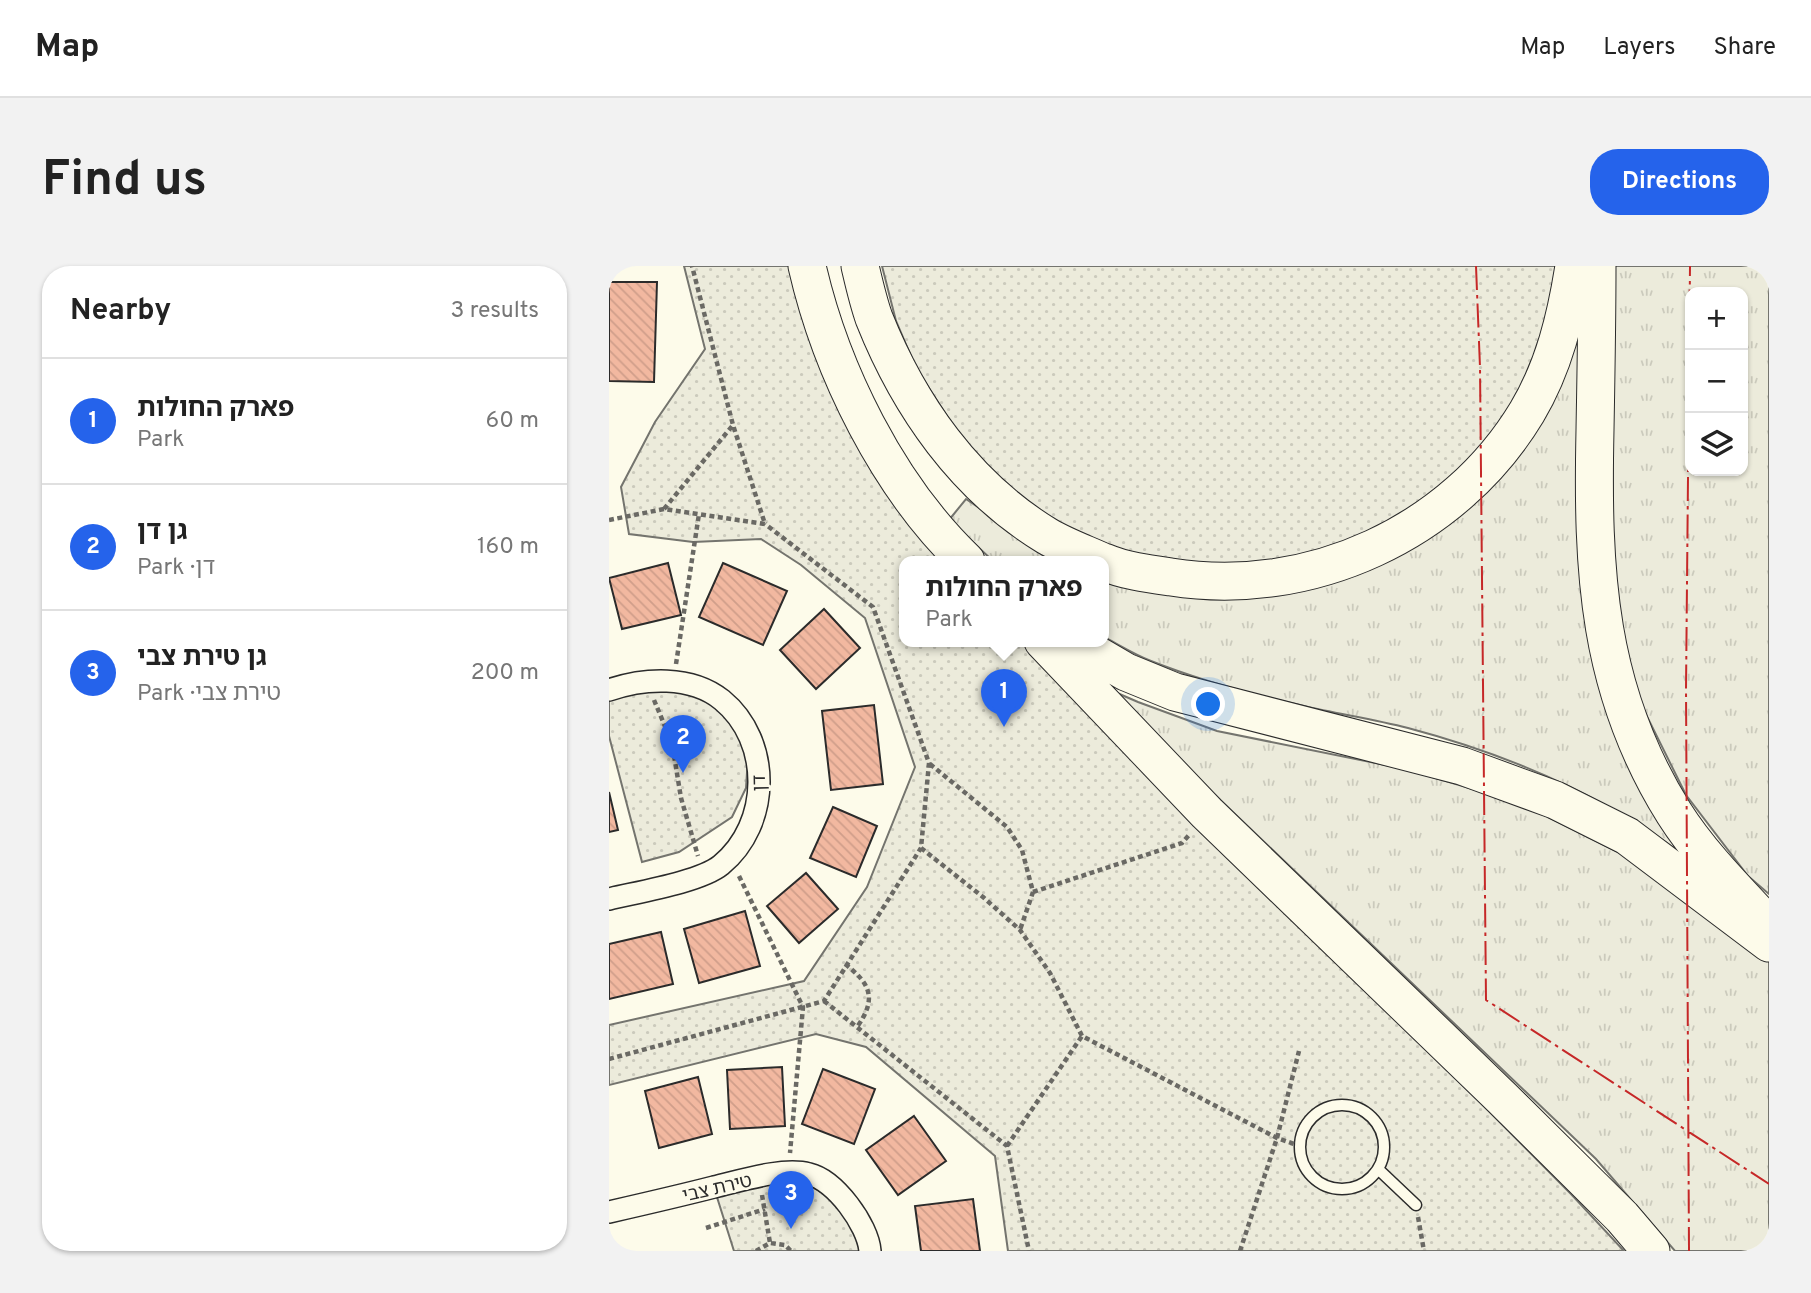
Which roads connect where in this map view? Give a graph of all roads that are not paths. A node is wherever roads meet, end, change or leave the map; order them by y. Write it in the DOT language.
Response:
graph roads {
  1 [pos="807,266"];
  2 [pos="860,266"];
  3 [pos="1574,266"];
  4 [pos="1597,266"];
  5 [pos="961,556"];
  6 [pos="1091,556"];
  7 [pos="1109,563"];
  8 [pos="1049,647"];
  9 [pos="1083,647"];
  10 [pos="609,690"];
  11 [pos="609,899"];
  12 [pos="1769,926"];
  13 [pos="1769,943"];
  14 [pos="1378,1169"];
  15 [pos="1416,1205"];
  16 [pos="609,1212"];
  17 [pos="870,1251"];
  18 [pos="1651,1251"];
  1 -- 5 [label="highway"];
  2 -- 6 [label="highway"];
  3 -- 7 [label="highway"];
  4 -- 12 [label="highway"];
  8 -- 18 [label="highway"];
  9 -- 13 [label="highway"];
  10 -- 11 [label="street, דן"];
  14 -- 14 [label="lane"];
  14 -- 15 [label="lane"];
  16 -- 17 [label="street, טירת צבי"];
}
